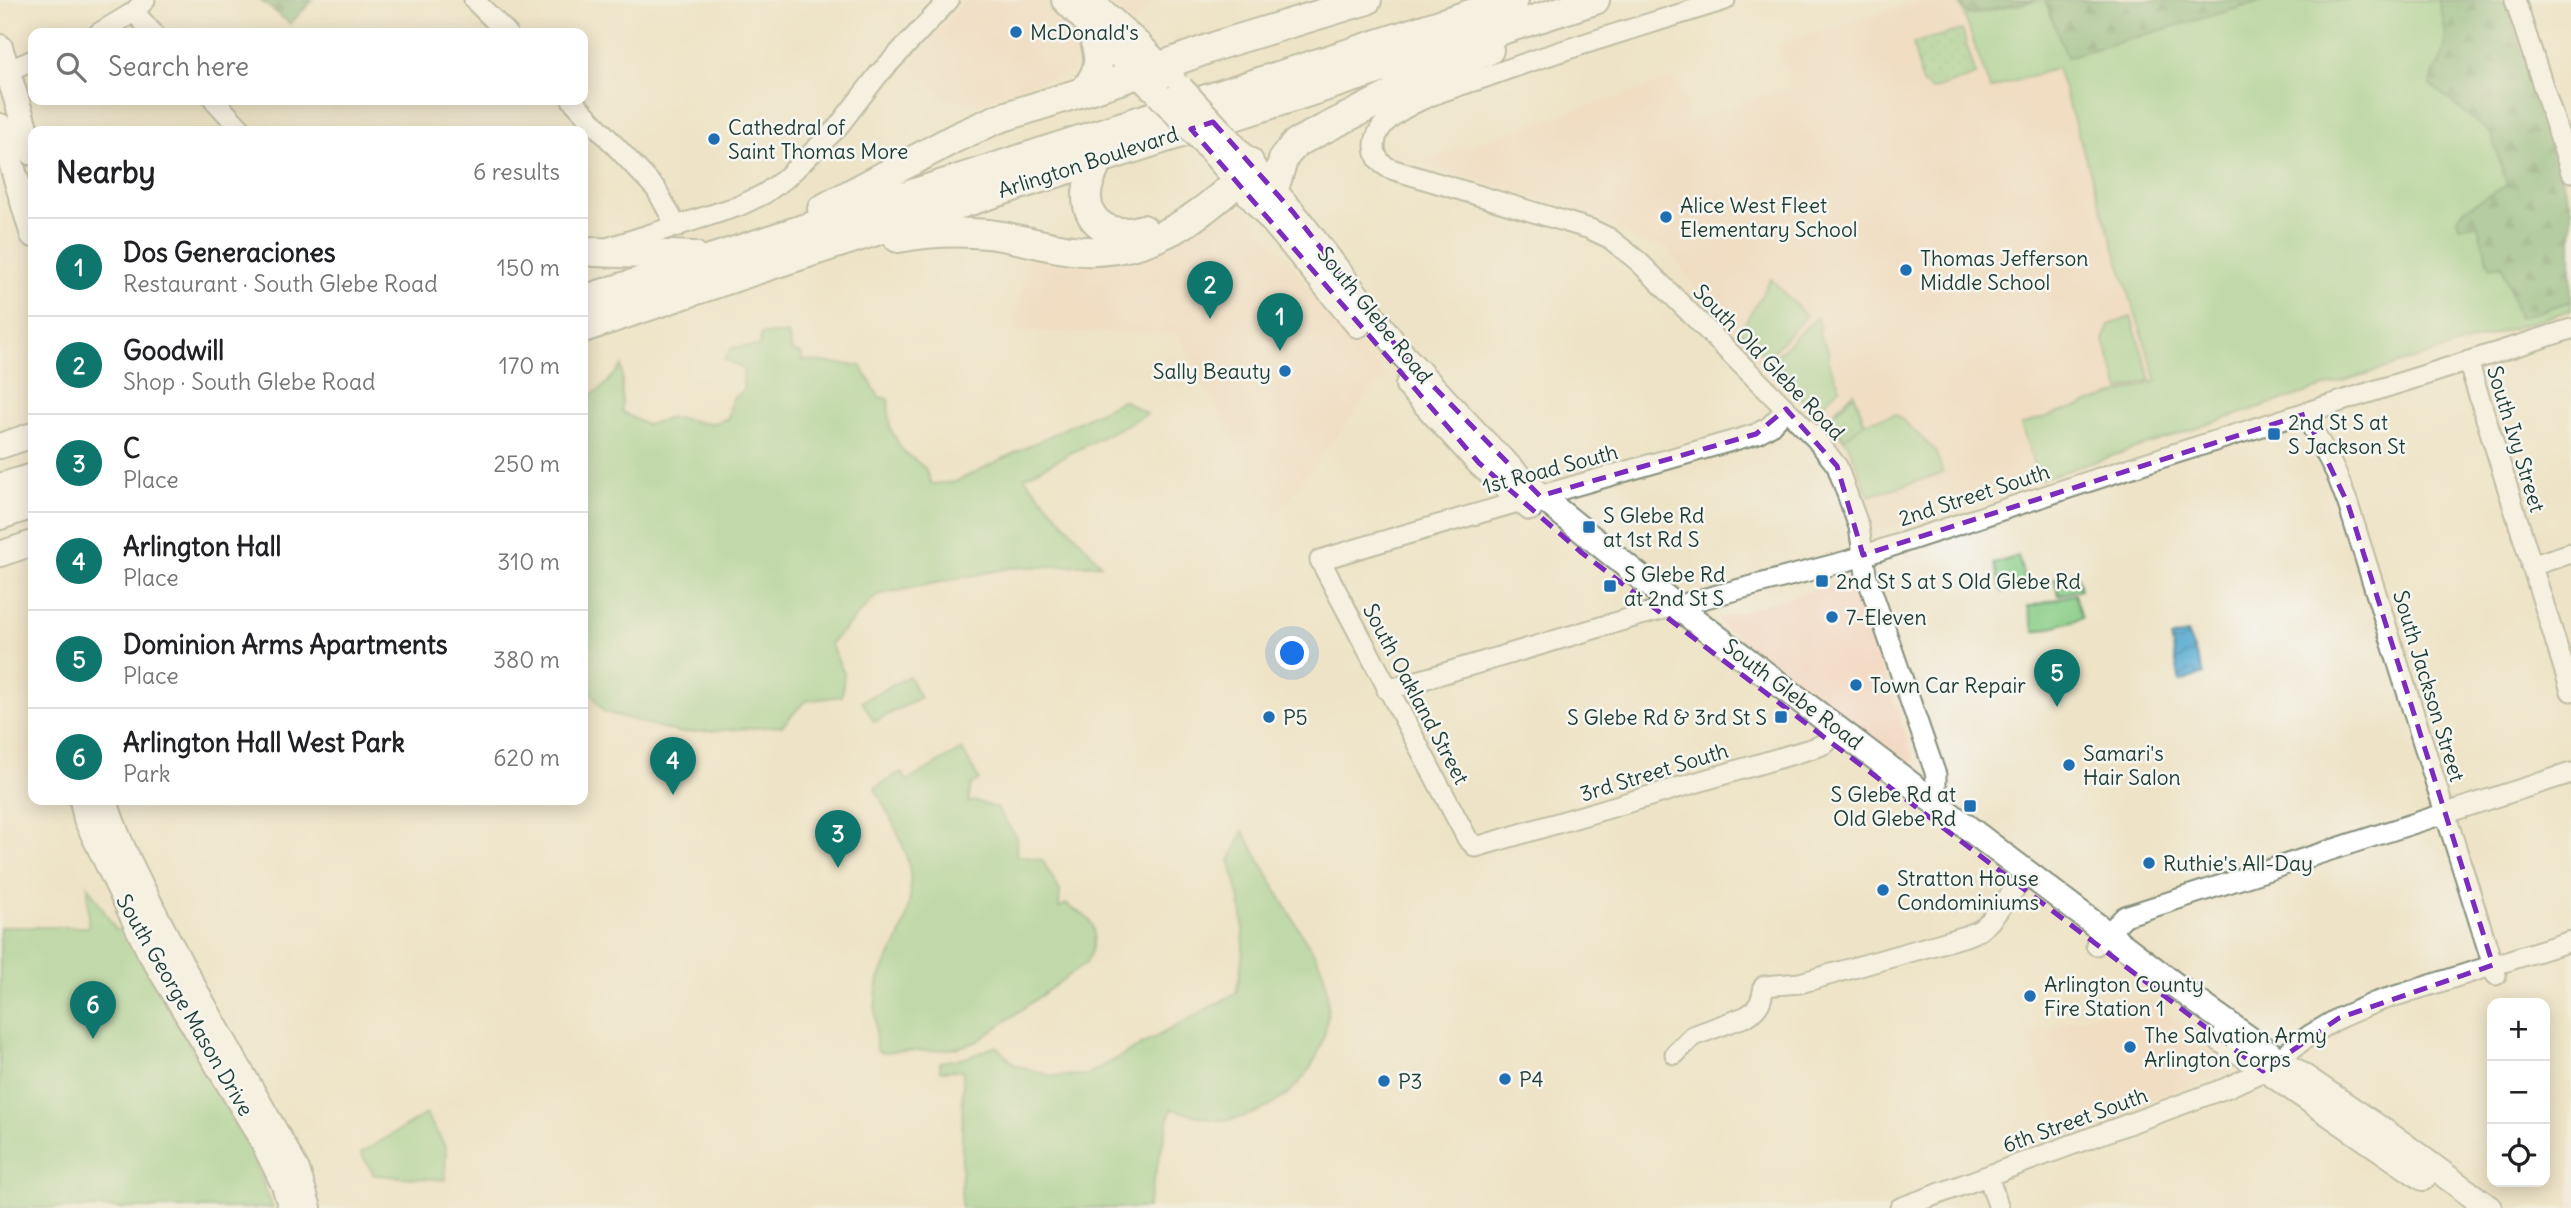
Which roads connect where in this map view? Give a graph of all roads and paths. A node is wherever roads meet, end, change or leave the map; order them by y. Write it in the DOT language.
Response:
graph roads {
  1 [pos="474,0"];
  2 [pos="949,0"];
  3 [pos="1064,0"];
  4 [pos="1367,0"];
  5 [pos="1514,0"];
  6 [pos="1595,0"];
  7 [pos="1725,0"];
  8 [pos="2515,0"];
  9 [pos="139,6"];
  10 [pos="1562,11"];
  11 [pos="1090,12"];
  12 [pos="106,28"];
  13 [pos="150,28"];
  14 [pos="502,28"];
  15 [pos="28,62"];
  16 [pos="3,64"];
  17 [pos="1149,69"];
  18 [pos="1084,92"];
  19 [pos="219,105"];
  20 [pos="577,105"];
  21 [pos="0,126"];
  22 [pos="238,126"];
  23 [pos="28,138"];
  24 [pos="1100,158"];
  25 [pos="1239,172"];
  26 [pos="2571,172"];
  27 [pos="1274,189"];
  28 [pos="28,218"];
  29 [pos="677,227"];
  30 [pos="766,240"];
  31 [pos="589,254"];
  32 [pos="714,256"];
  33 [pos="1317,259"];
  34 [pos="786,260"];
  35 [pos="685,295"];
  36 [pos="588,298"];
  37 [pos="588,326"];
  38 [pos="2571,329"];
  39 [pos="588,343"];
  40 [pos="2468,361"];
  41 [pos="1786,410"];
  42 [pos="2305,414"];
  43 [pos="28,437"];
  44 [pos="0,446"];
  45 [pos="28,480"];
  46 [pos="0,488"];
  47 [pos="1531,498"];
  48 [pos="28,506"];
  49 [pos="0,515"];
  50 [pos="28,545"];
  51 [pos="2571,553"];
  52 [pos="0,554"];
  53 [pos="1863,555"];
  54 [pos="1320,560"];
  55 [pos="2531,566"];
  56 [pos="1667,609"];
  57 [pos="1387,690"];
  58 [pos="2571,691"];
  59 [pos="1833,734"];
  60 [pos="2571,773"];
  61 [pos="1936,802"];
  62 [pos="83,805"];
  63 [pos="106,805"];
  64 [pos="2445,813"];
  65 [pos="1476,847"];
  66 [pos="2024,878"];
  67 [pos="2102,939"];
  68 [pos="2571,941"];
  69 [pos="2495,971"];
  70 [pos="1675,1054"];
  71 [pos="2271,1066"];
  72 [pos="1988,1176"];
  73 [pos="291,1208"];
  74 [pos="309,1208"];
  75 [pos="1900,1208"];
  76 [pos="1999,1208"];
  77 [pos="2462,1208"];
  78 [pos="2489,1208"];
  1 -- 14 [label="street"];
  2 -- 29 [label="street"];
  3 -- 11 [label="main road, South Glebe Road"];
  4 -- 17 [label="highway"];
  5 -- 30 [label="highway, Arlington Boulevard"];
  6 -- 10 [label="highway, Arlington Boulevard"];
  7 -- 41 [label="street, South Old Glebe Road"];
  8 -- 26 [label="street"];
  9 -- 12 [label="street"];
  9 -- 13 [label="street"];
  10 -- 24 [label="highway, Arlington Boulevard"];
  10 -- 27 [label="highway"];
  11 -- 17 [label="main road, South Glebe Road"];
  11 -- 18 [label="highway"];
  15 -- 16 [label="street"];
  16 -- 23 [label="main road"];
  17 -- 18 [label="highway"];
  17 -- 25 [label="main road, South Glebe Road, bridge"];
  18 -- 30 [label="highway"];
  19 -- 22 [label="street"];
  20 -- 29 [label="street"];
  21 -- 28 [label="main road"];
  24 -- 25 [label="highway"];
  24 -- 34 [label="highway, Arlington Boulevard"];
  25 -- 27 [label="main road, South Glebe Road"];
  25 -- 33 [label="main road, South Glebe Road"];
  25 -- 34 [label="highway"];
  27 -- 33 [label="main road, South Glebe Road"];
  29 -- 31 [label="street"];
  30 -- 32 [label="highway, Arlington Boulevard"];
  31 -- 32 [label="highway"];
  32 -- 36 [label="highway, Arlington Boulevard"];
  33 -- 47 [label="main road, South Glebe Road"];
  34 -- 35 [label="highway, Arlington Boulevard"];
  35 -- 37 [label="highway, Arlington Boulevard"];
  35 -- 39 [label="highway"];
  38 -- 40 [label="street, 2nd Street South"];
  40 -- 42 [label="street, 2nd Street South"];
  40 -- 55 [label="street, South Ivy Street"];
  41 -- 47 [label="street, 1st Road South"];
  41 -- 53 [label="street, South Old Glebe Road"];
  42 -- 53 [label="street, 2nd Street South"];
  42 -- 64 [label="street, South Jackson Street"];
  43 -- 44 [label="main road"];
  45 -- 46 [label="highway"];
  47 -- 54 [label="street, 1st Road South"];
  47 -- 56 [label="main road, South Glebe Road"];
  48 -- 49 [label="highway"];
  50 -- 52 [label="main road"];
  51 -- 55 [label="street"];
  53 -- 56 [label="street, 2nd Street South"];
  53 -- 61 [label="street, South Old Glebe Road"];
  54 -- 57 [label="street, South Oakland Street"];
  55 -- 58 [label="street, South Ivy Street"];
  56 -- 57 [label="street, 2nd Street South"];
  56 -- 59 [label="main road, South Glebe Road"];
  57 -- 65 [label="street, South Oakland Street"];
  59 -- 61 [label="main road, South Glebe Road"];
  59 -- 65 [label="street, 3rd Street South"];
  59 -- 66 [label="main road, South Glebe Road"];
  60 -- 64 [label="street"];
  61 -- 66 [label="main road, South Glebe Road"];
  62 -- 73 [label="main road, South George Mason Drive"];
  63 -- 74 [label="main road, South George Mason Drive"];
  64 -- 67 [label="street"];
  64 -- 69 [label="street, South Jackson Street"];
  66 -- 67 [label="main road, South Glebe Road"];
  66 -- 70 [label="street"];
  67 -- 71 [label="main road, South Glebe Road"];
  68 -- 69 [label="street, 6th Street South"];
  69 -- 71 [label="street, 6th Street South"];
  71 -- 72 [label="street, 6th Street South"];
  71 -- 77 [label="main road, South Glebe Road"];
  71 -- 78 [label="main road, South Glebe Road"];
  72 -- 75 [label="street, 6th Street South"];
  72 -- 76 [label="street"];
}
